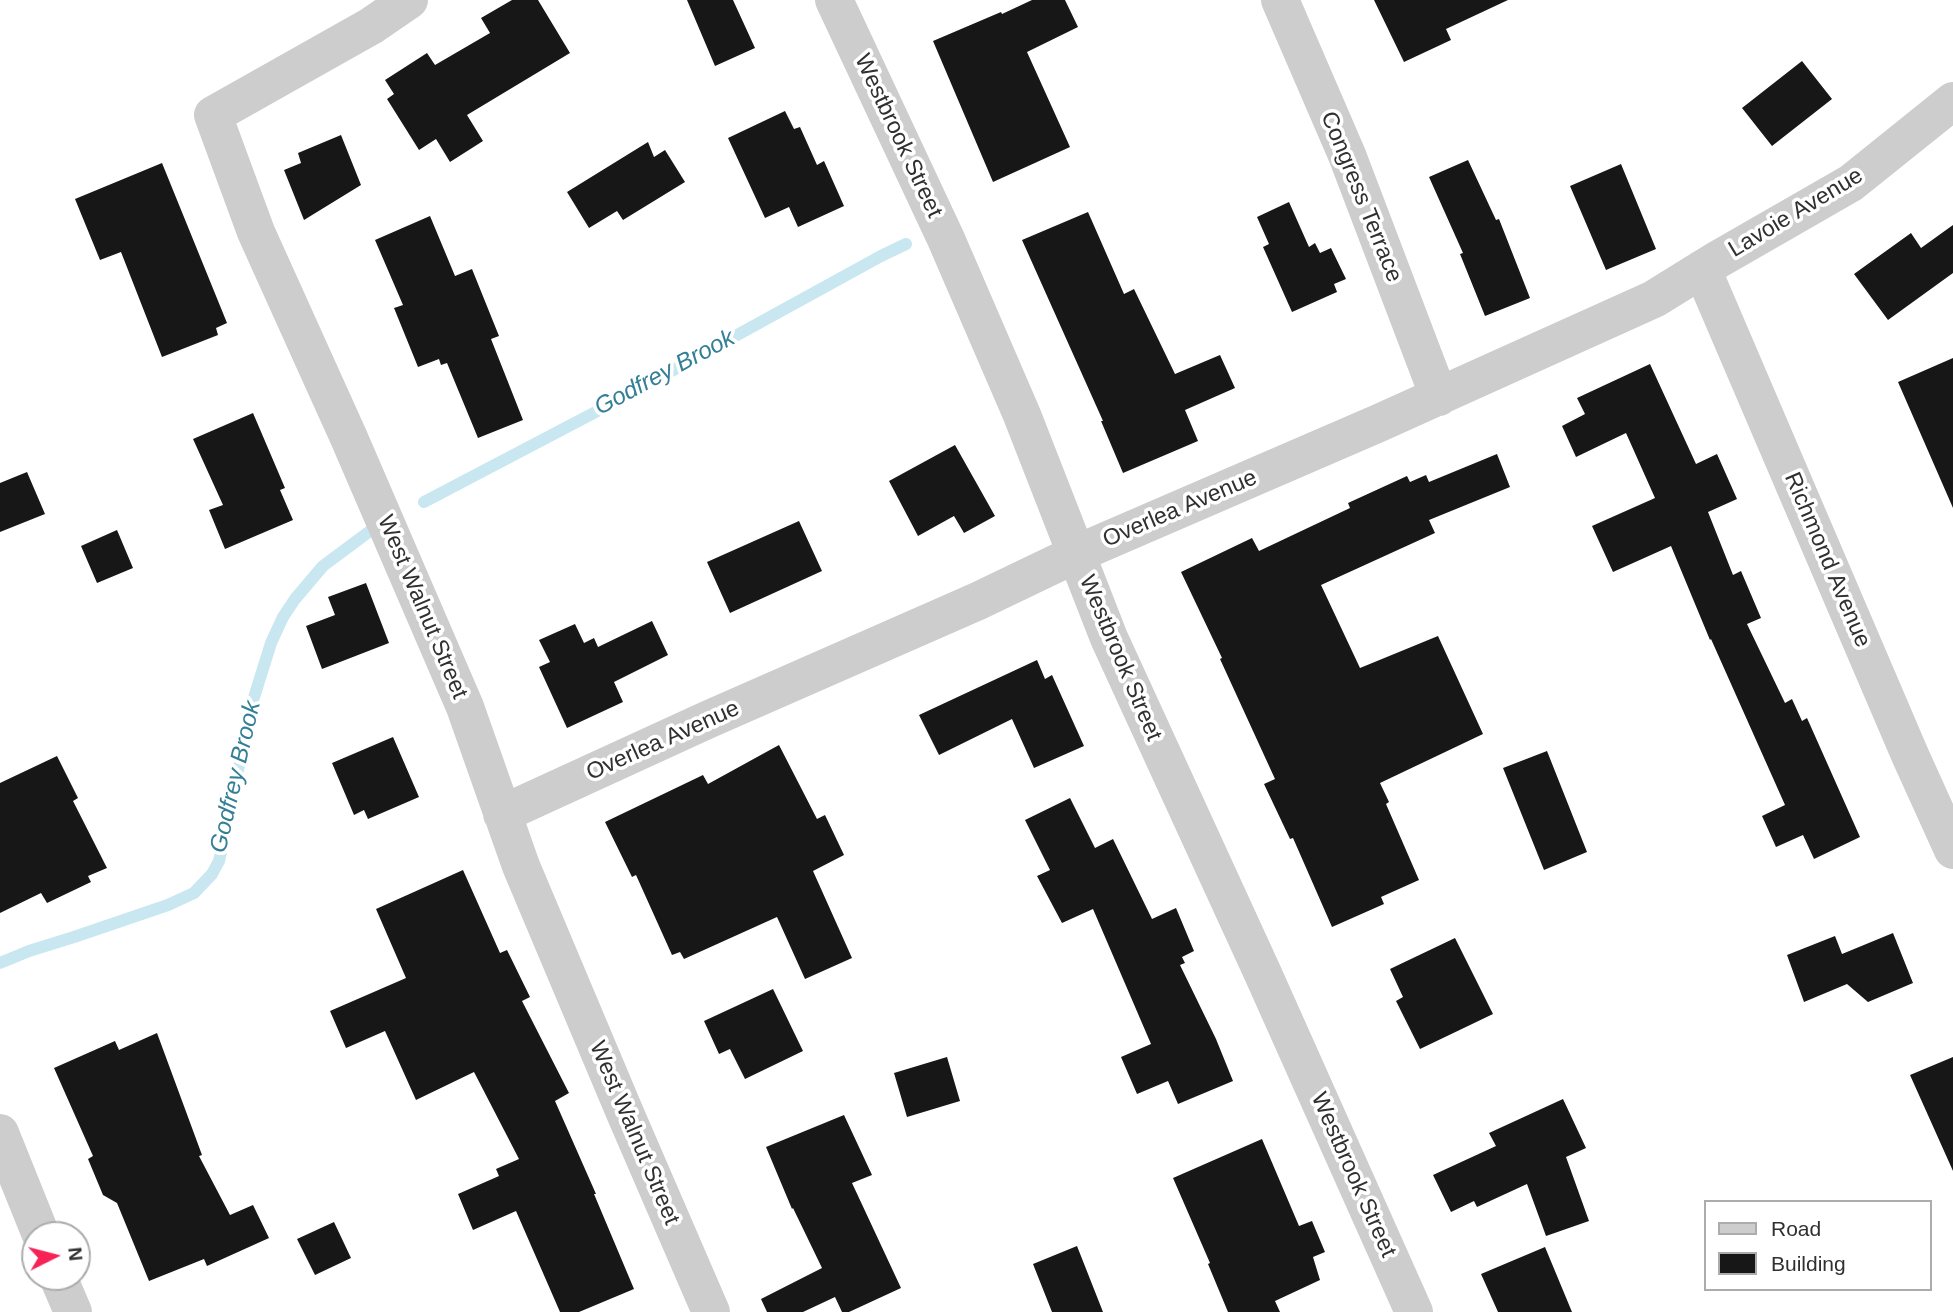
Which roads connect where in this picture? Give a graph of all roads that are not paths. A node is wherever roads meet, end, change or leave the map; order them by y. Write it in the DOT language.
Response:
graph roads {
  1 [pos="409,0"];
  2 [pos="834,0"];
  3 [pos="1280,0"];
  4 [pos="1953,101"];
  5 [pos="1702,269"];
  6 [pos="1439,397"];
  7 [pos="1076,554"];
  8 [pos="502,814"];
  9 [pos="1953,850"];
  10 [pos="0,1133"];
  11 [pos="35,1221"];
  12 [pos="64,1291"];
  13 [pos="73,1312"];
  14 [pos="711,1312"];
  15 [pos="1414,1312"];
  1 -- 8 [label="street, West Walnut Street"];
  2 -- 7 [label="street, Westbrook Street"];
  3 -- 6 [label="street, Congress Terrace"];
  4 -- 5 [label="street, Lavoie Avenue"];
  5 -- 6 [label="street, Overlea Avenue"];
  5 -- 9 [label="street, Richmond Avenue"];
  6 -- 7 [label="street, Overlea Avenue"];
  7 -- 8 [label="street, Overlea Avenue"];
  7 -- 15 [label="street, Westbrook Street"];
  8 -- 14 [label="street, West Walnut Street"];
  10 -- 11 [label="street"];
  12 -- 13 [label="street"];
}
